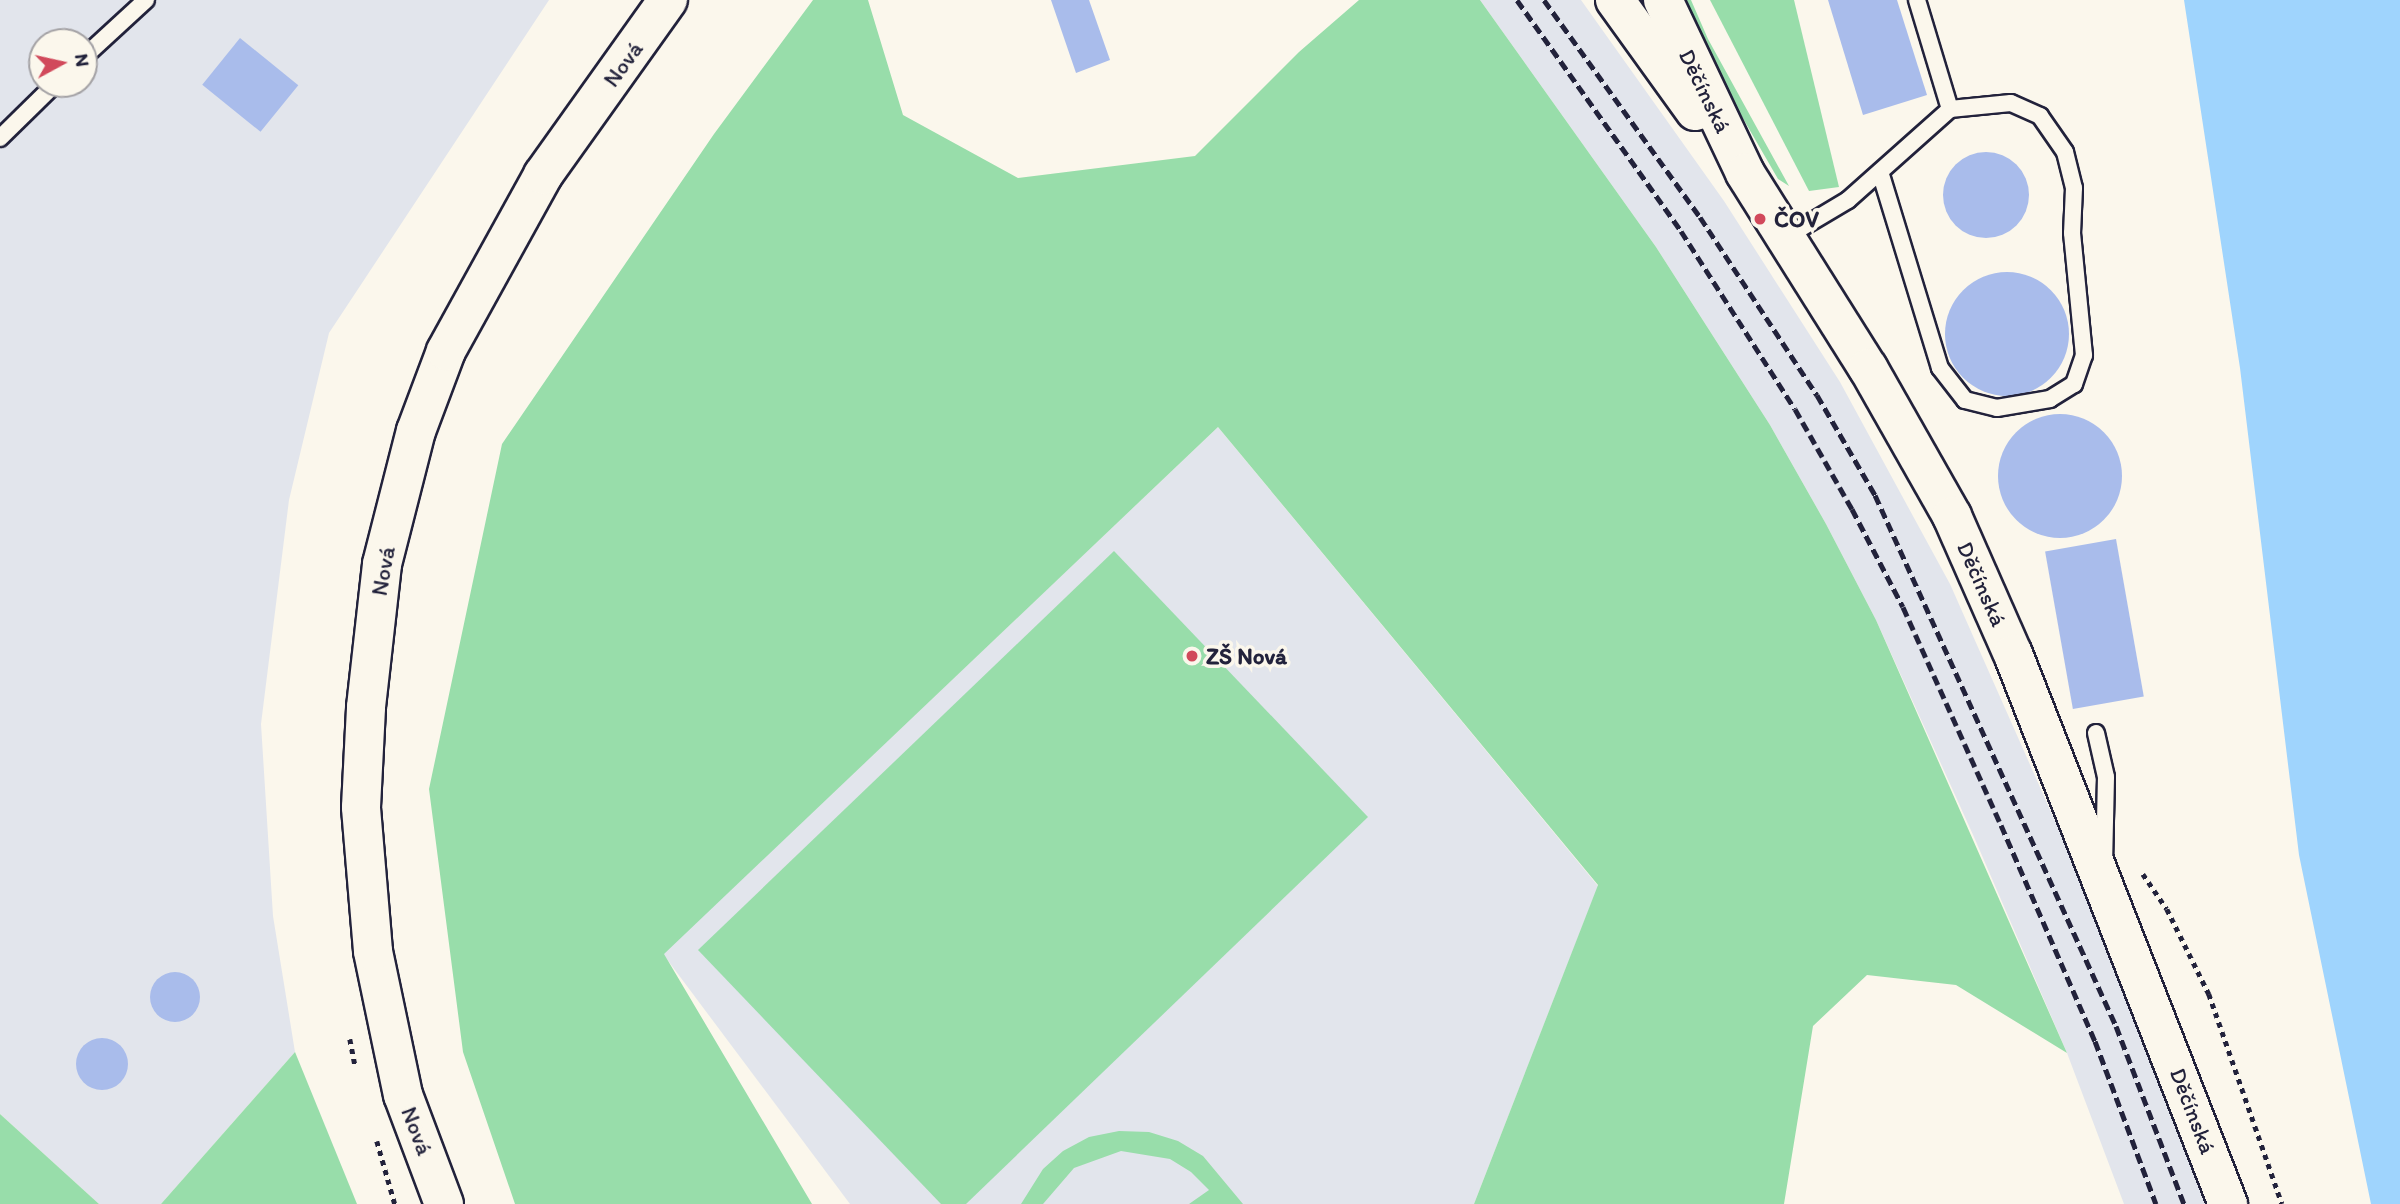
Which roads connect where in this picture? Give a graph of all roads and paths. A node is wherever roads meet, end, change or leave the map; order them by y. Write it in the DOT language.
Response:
graph roads {
  1 [pos="146,0"];
  2 [pos="668,0"];
  3 [pos="1615,0"];
  4 [pos="1663,0"];
  5 [pos="1917,0"];
  6 [pos="98,44"];
  7 [pos="41,98"];
  8 [pos="1950,109"];
  9 [pos="0,138"];
  10 [pos="1880,172"];
  11 [pos="1745,173"];
  12 [pos="1786,237"];
  13 [pos="2096,733"];
  14 [pos="2102,881"];
  15 [pos="444,1204"];
  16 [pos="2228,1204"];
  1 -- 6 [label="lane"];
  2 -- 15 [label="main road, Nová"];
  3 -- 11 [label="main road"];
  4 -- 11 [label="main road, Děčínská"];
  5 -- 8 [label="lane"];
  7 -- 9 [label="lane"];
  8 -- 10 [label="lane"];
  8 -- 10 [label="lane"];
  10 -- 12 [label="lane"];
  11 -- 12 [label="main road, Děčínská"];
  12 -- 14 [label="main road, Děčínská"];
  13 -- 14 [label="lane"];
  14 -- 16 [label="main road, Děčínská"];
}
